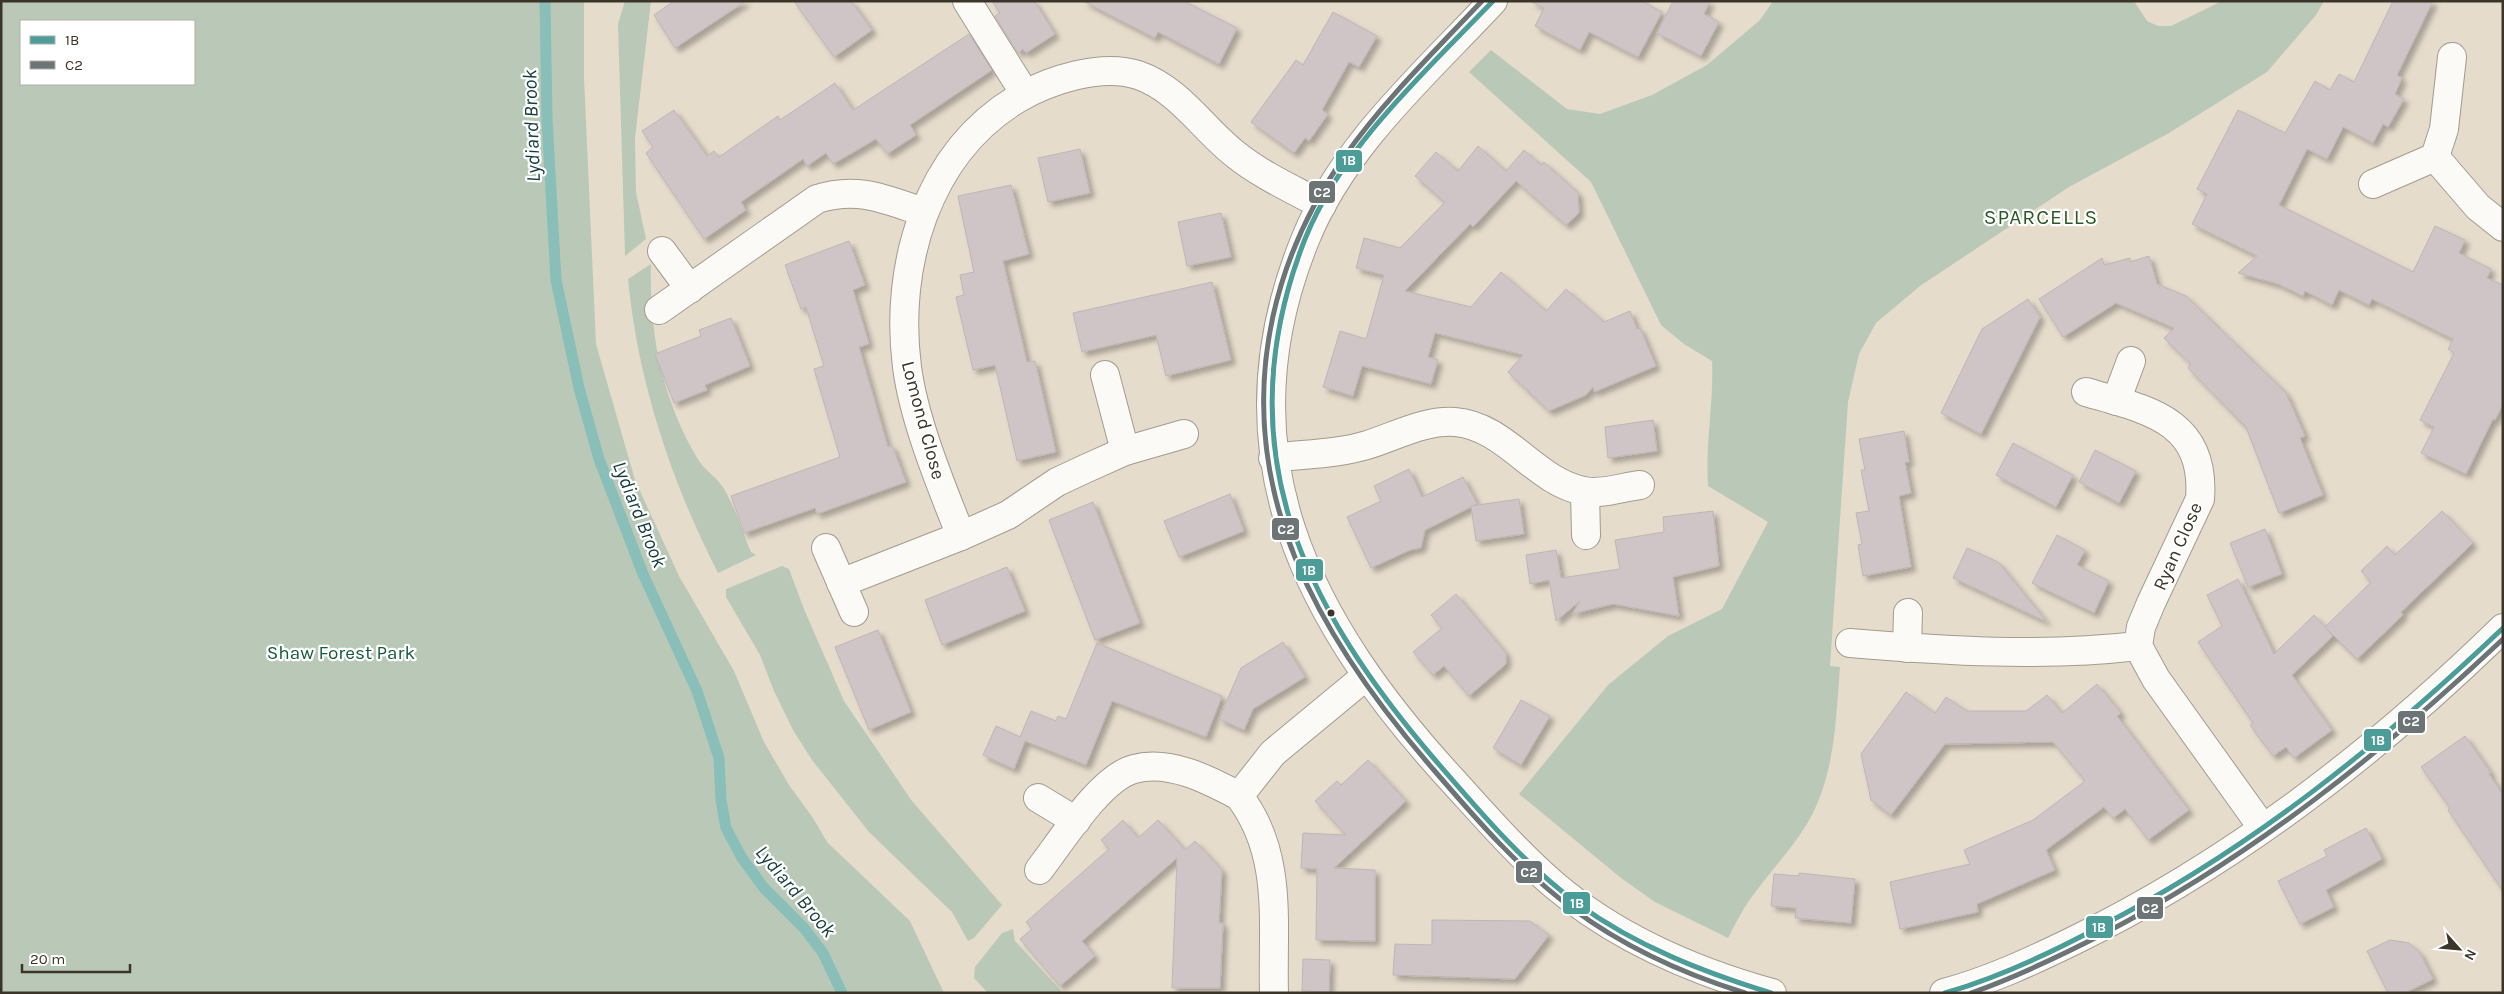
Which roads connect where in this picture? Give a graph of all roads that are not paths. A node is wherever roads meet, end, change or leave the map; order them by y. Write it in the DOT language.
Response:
graph roads {
  1 [pos="967,1"];
  2 [pos="1493,1"];
  3 [pos="2452,57"];
  4 [pos="1025,94"];
  5 [pos="2435,157"];
  6 [pos="2373,184"];
  7 [pos="1322,206"];
  8 [pos="923,212"];
  9 [pos="2503,227"];
  10 [pos="662,251"];
  11 [pos="690,289"];
  12 [pos="659,310"];
  13 [pos="2131,361"];
  14 [pos="1105,374"];
  15 [pos="2086,392"];
  16 [pos="2116,400"];
  17 [pos="1184,434"];
  18 [pos="1124,451"];
  19 [pos="1273,458"];
  20 [pos="1640,485"];
  21 [pos="1585,492"];
  22 [pos="1586,535"];
  23 [pos="961,536"];
  24 [pos="826,548"];
  25 [pos="841,583"];
  26 [pos="854,612"];
  27 [pos="1908,613"];
  28 [pos="2503,628"];
  29 [pos="1850,643"];
  30 [pos="2138,646"];
  31 [pos="1907,648"];
  32 [pos="1366,676"];
  33 [pos="1239,796"];
  34 [pos="1038,798"];
  35 [pos="1076,821"];
  36 [pos="2262,828"];
  37 [pos="1039,870"];
  38 [pos="1991,986"];
  39 [pos="1274,993"];
  40 [pos="1772,993"];
  41 [pos="1944,993"];
  1 -- 4 [label="street"];
  2 -- 7 [label="street"];
  3 -- 5 [label="street"];
  4 -- 7 [label="street, Lomond Close"];
  4 -- 8 [label="street, Lomond Close"];
  5 -- 6 [label="street"];
  5 -- 9 [label="street"];
  7 -- 19 [label="street"];
  8 -- 11 [label="street"];
  8 -- 23 [label="street, Lomond Close"];
  10 -- 11 [label="street"];
  11 -- 12 [label="street"];
  13 -- 16 [label="street"];
  14 -- 18 [label="street"];
  15 -- 16 [label="street, Ryan Close"];
  16 -- 30 [label="street, Ryan Close"];
  17 -- 18 [label="street"];
  18 -- 23 [label="street"];
  19 -- 21 [label="street"];
  19 -- 32 [label="street"];
  20 -- 21 [label="street"];
  21 -- 22 [label="street"];
  23 -- 25 [label="street"];
  24 -- 25 [label="street"];
  25 -- 26 [label="street"];
  27 -- 31 [label="street"];
  28 -- 36 [label="street"];
  29 -- 31 [label="street"];
  30 -- 31 [label="street"];
  30 -- 36 [label="street"];
  32 -- 33 [label="street"];
  32 -- 40 [label="street"];
  33 -- 35 [label="street"];
  33 -- 39 [label="street"];
  34 -- 35 [label="street"];
  35 -- 37 [label="street"];
  36 -- 38 [label="street"];
  38 -- 41 [label="street"];
}
